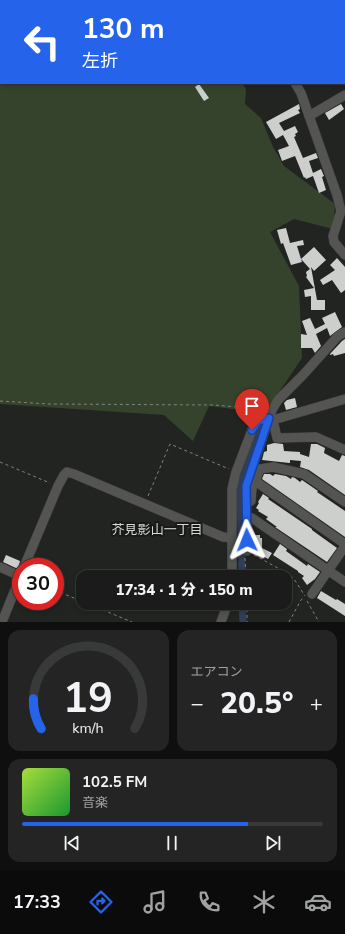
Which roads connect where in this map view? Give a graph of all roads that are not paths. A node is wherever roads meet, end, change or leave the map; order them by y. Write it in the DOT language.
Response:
graph roads {
  1 [pos="296,84"];
  2 [pos="345,95"];
  3 [pos="309,116"];
  4 [pos="343,210"];
  5 [pos="345,255"];
  6 [pos="345,332"];
  7 [pos="345,399"];
  8 [pos="271,416"];
  9 [pos="345,450"];
  10 [pos="255,481"];
  11 [pos="345,502"];
  12 [pos="249,518"];
  13 [pos="232,538"];
  14 [pos="345,545"];
  15 [pos="247,551"];
  16 [pos="28,558"];
  17 [pos="0,567"];
  18 [pos="232,570"];
  19 [pos="328,570"];
  20 [pos="12,572"];
  21 [pos="345,582"];
  22 [pos="309,595"];
  23 [pos="12,597"];
  24 [pos="225,610"];
  25 [pos="2,622"];
  26 [pos="221,622"];
  1 -- 3 [label="street"];
  2 -- 3 [label="street"];
  3 -- 4 [label="street"];
  4 -- 5 [label="street"];
  6 -- 8 [label="street"];
  7 -- 8 [label="street"];
  8 -- 9 [label="street"];
  8 -- 12 [label="street"];
  8 -- 13 [label="street"];
  10 -- 11 [label="street"];
  10 -- 12 [label="street"];
  10 -- 14 [label="street"];
  12 -- 15 [label="street"];
  12 -- 19 [label="street"];
  13 -- 16 [label="street"];
  13 -- 18 [label="street"];
  14 -- 19 [label="street"];
  17 -- 20 [label="street"];
  19 -- 21 [label="street"];
  19 -- 22 [label="street"];
  23 -- 25 [label="street"];
  24 -- 26 [label="street"];
}
